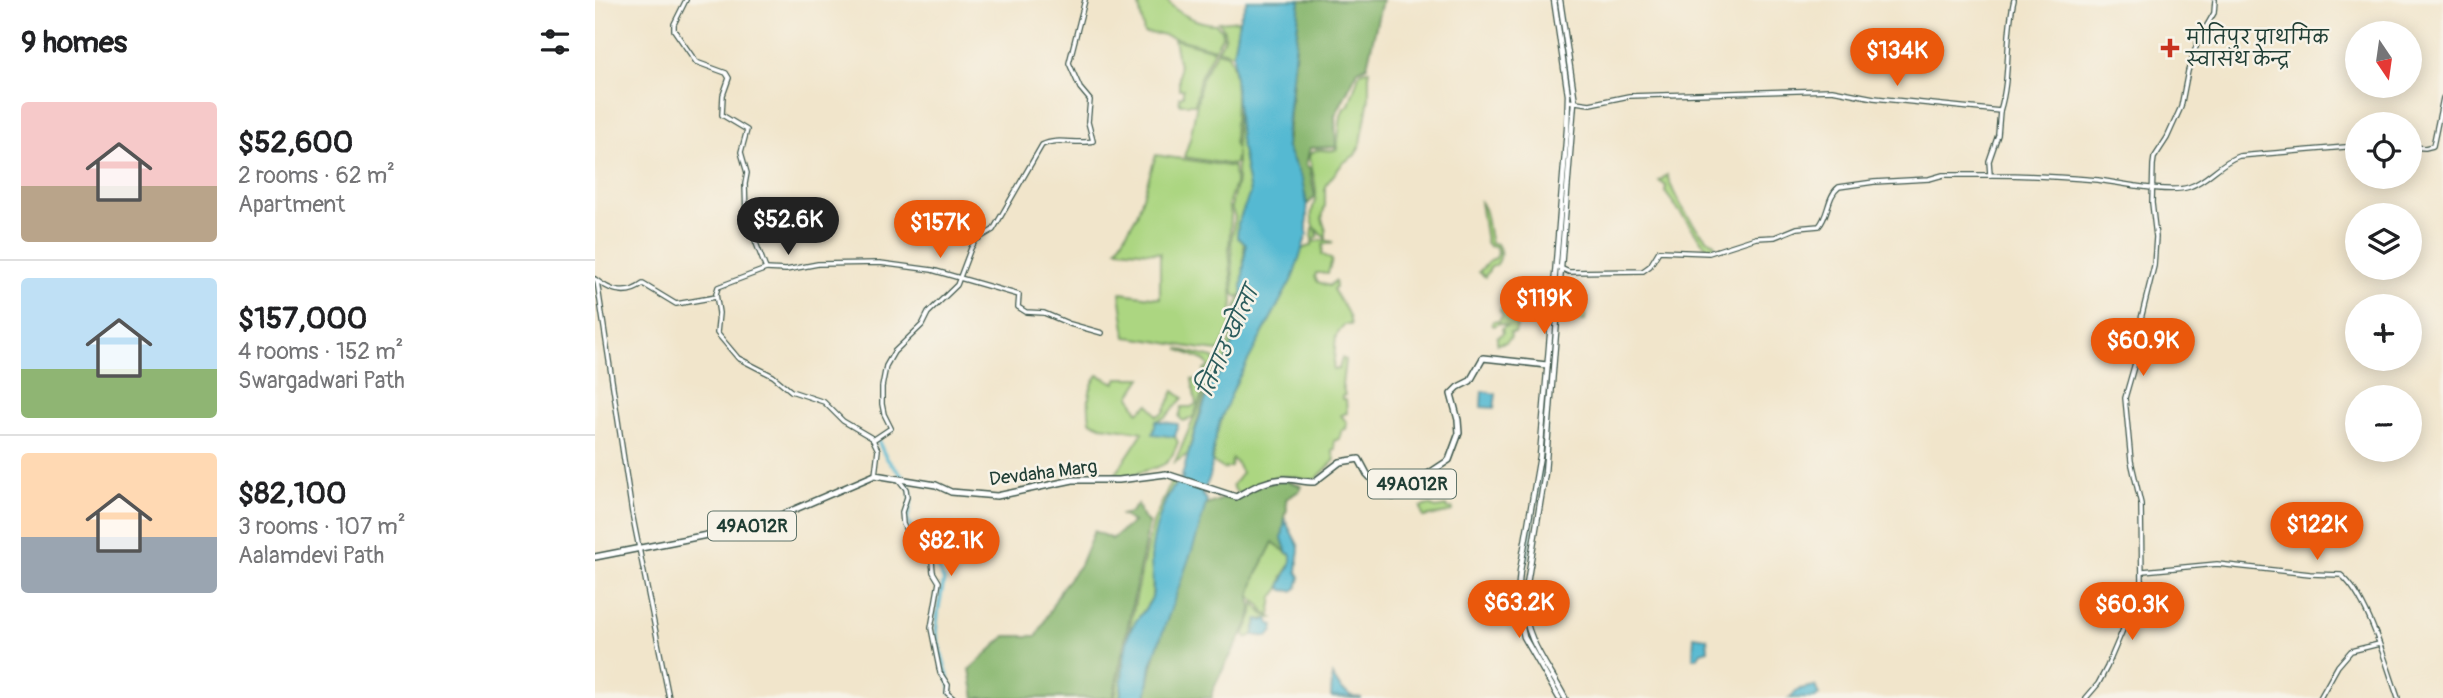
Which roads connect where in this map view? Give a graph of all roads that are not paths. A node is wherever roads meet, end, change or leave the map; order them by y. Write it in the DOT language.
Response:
graph roads {
  1 [pos="686,0"];
  2 [pos="1085,0"];
  3 [pos="1554,0"];
  4 [pos="1560,0"];
  5 [pos="2014,0"];
  6 [pos="2215,0"];
  7 [pos="2443,98"];
  8 [pos="1573,102"];
  9 [pos="2000,111"];
  10 [pos="2422,146"];
  11 [pos="2345,147"];
  12 [pos="1990,175"];
  13 [pos="2152,187"];
  14 [pos="1559,267"];
  15 [pos="767,270"];
  16 [pos="961,278"];
  17 [pos="596,280"];
  18 [pos="716,297"];
  19 [pos="1102,333"];
  20 [pos="1551,366"];
  21 [pos="873,440"];
  22 [pos="875,475"];
  23 [pos="901,478"];
  24 [pos="639,548"];
  25 [pos="595,557"];
  26 [pos="2143,571"];
  27 [pos="2379,644"];
  28 [pos="669,698"];
  29 [pos="953,698"];
  30 [pos="1559,698"];
  31 [pos="1565,698"];
  32 [pos="2086,698"];
  33 [pos="2320,698"];
  34 [pos="2398,698"];
  1 -- 15 [label="street"];
  2 -- 16 [label="street"];
  3 -- 8 [label="main road"];
  4 -- 8 [label="main road"];
  5 -- 9 [label="street"];
  6 -- 13 [label="street"];
  7 -- 10 [label="street"];
  8 -- 9 [label="street"];
  8 -- 14 [label="main road"];
  9 -- 12 [label="street"];
  11 -- 13 [label="street"];
  12 -- 13 [label="street"];
  12 -- 14 [label="street"];
  13 -- 26 [label="street"];
  14 -- 20 [label="main road"];
  15 -- 16 [label="street"];
  15 -- 18 [label="street"];
  16 -- 19 [label="street"];
  16 -- 21 [label="street"];
  17 -- 18 [label="street"];
  17 -- 24 [label="street"];
  18 -- 21 [label="street"];
  20 -- 23 [label="main road, Devdaha Marg / 49A012R"];
  20 -- 30 [label="main road"];
  20 -- 31 [label="main road"];
  21 -- 22 [label="street"];
  22 -- 23 [label="main road, Devdaha Marg / 49A012R"];
  22 -- 24 [label="main road, 49A012R"];
  23 -- 29 [label="street"];
  24 -- 25 [label="main road, 49A012R"];
  24 -- 28 [label="street"];
  26 -- 27 [label="street"];
  26 -- 32 [label="street"];
  27 -- 33 [label="street"];
  27 -- 34 [label="street"];
}
